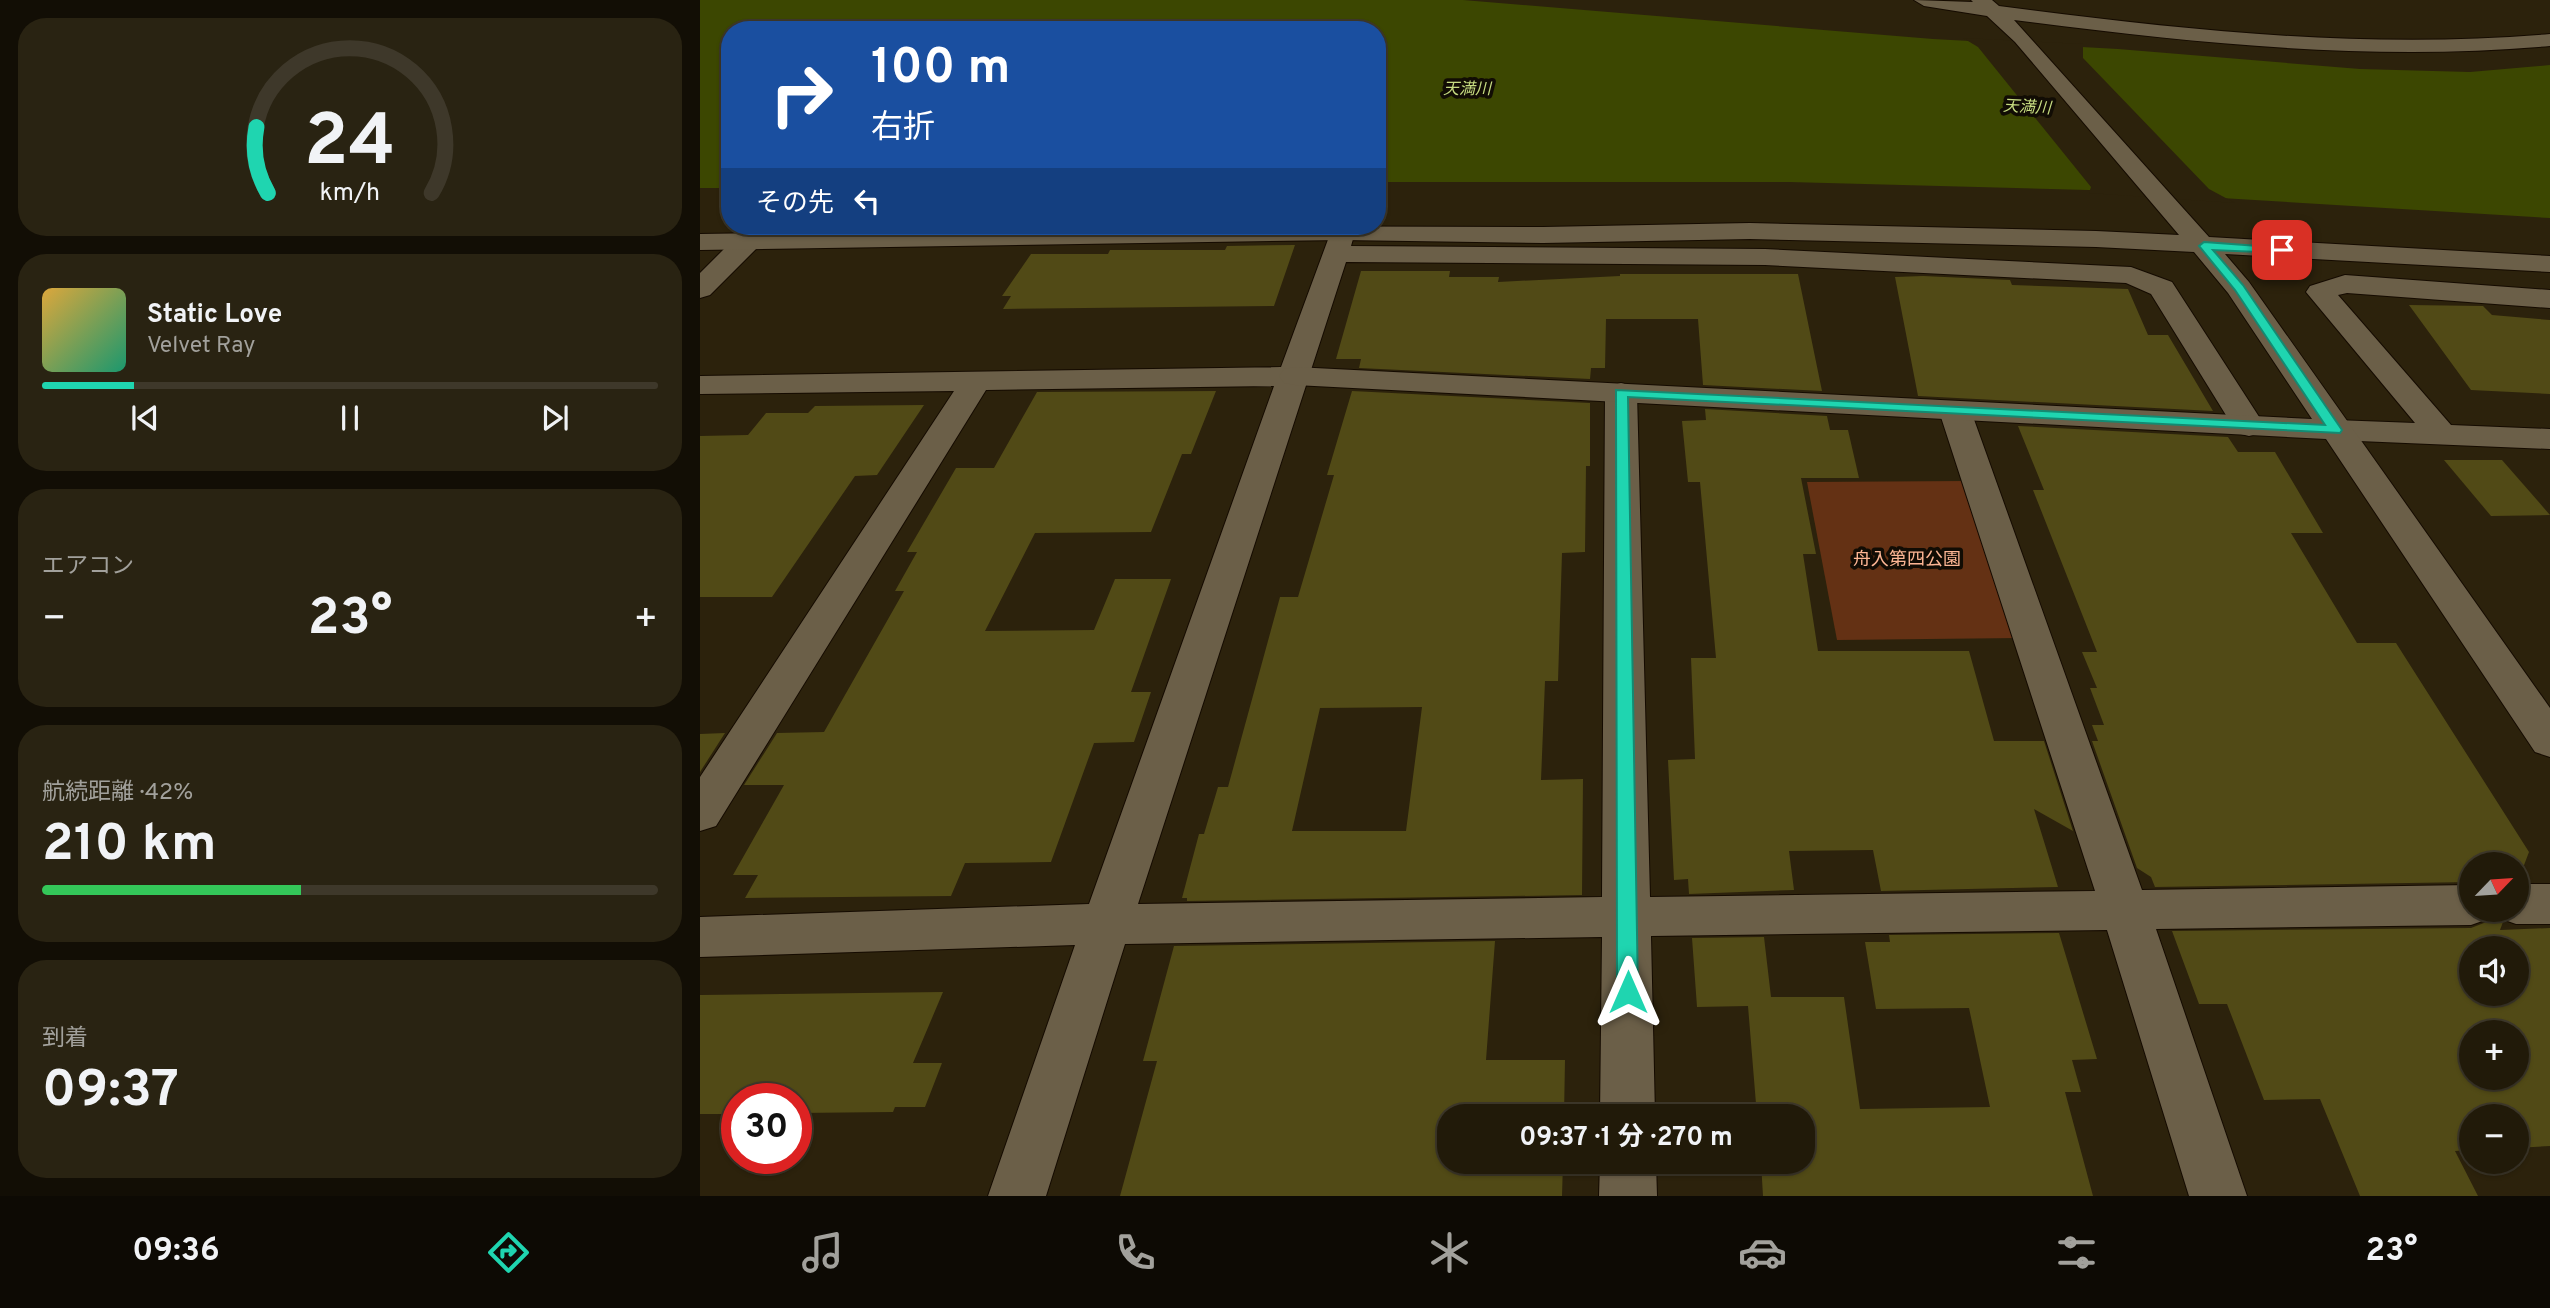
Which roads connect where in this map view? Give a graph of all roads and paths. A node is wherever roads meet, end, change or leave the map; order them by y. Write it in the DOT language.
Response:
graph roads {
  1 [pos="1924,0"];
  2 [pos="1988,7"];
  3 [pos="2550,40"];
  4 [pos="748,241"];
  5 [pos="700,242"];
  6 [pos="1338,243"];
  7 [pos="2204,246"];
  8 [pos="2550,264"];
  9 [pos="700,289"];
  10 [pos="2550,299"];
  11 [pos="1295,376"];
  12 [pos="975,382"];
  13 [pos="700,385"];
  14 [pos="1621,393"];
  15 [pos="1955,411"];
  16 [pos="2249,426"];
  17 [pos="2335,430"];
  18 [pos="2441,434"];
  19 [pos="2550,439"];
  20 [pos="2550,741"];
  21 [pos="700,814"];
  22 [pos="2529,904"];
  23 [pos="2550,904"];
  24 [pos="2459,905"];
  25 [pos="2125,909"];
  26 [pos="1628,917"];
  27 [pos="1107,924"];
  28 [pos="700,937"];
  29 [pos="1628,1104"];
  30 [pos="1628,1174"];
  31 [pos="1017,1196"];
  32 [pos="1628,1196"];
  33 [pos="2217,1196"];
  1 -- 2 [label="street"];
  2 -- 3 [label="street"];
  2 -- 7 [label="street"];
  4 -- 5 [label="street"];
  4 -- 6 [label="street"];
  4 -- 9 [label="street"];
  6 -- 7 [label="street"];
  6 -- 11 [label="street"];
  6 -- 16 [label="street"];
  7 -- 8 [label="street"];
  7 -- 17 [label="street"];
  10 -- 18 [label="street"];
  11 -- 12 [label="street"];
  11 -- 14 [label="street"];
  11 -- 27 [label="street"];
  12 -- 13 [label="street"];
  12 -- 21 [label="street"];
  14 -- 15 [label="street"];
  14 -- 26 [label="street"];
  15 -- 16 [label="street"];
  15 -- 25 [label="street"];
  16 -- 17 [label="street"];
  17 -- 18 [label="street"];
  17 -- 20 [label="street"];
  18 -- 19 [label="street"];
  22 -- 23 [label="street"];
  24 -- 25 [label="street"];
  25 -- 26 [label="street"];
  25 -- 33 [label="street"];
  26 -- 27 [label="street"];
  26 -- 29 [label="street"];
  27 -- 28 [label="street"];
  27 -- 31 [label="street"];
  30 -- 32 [label="street"];
}
